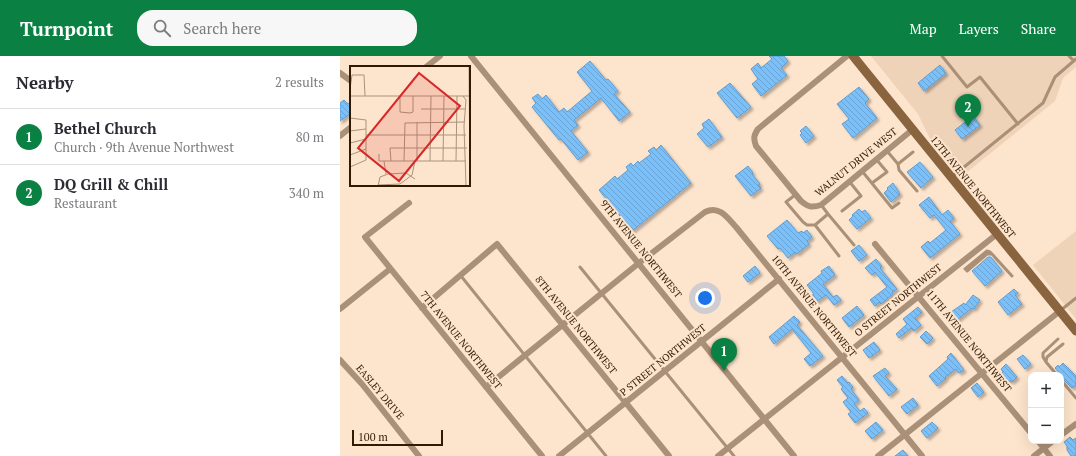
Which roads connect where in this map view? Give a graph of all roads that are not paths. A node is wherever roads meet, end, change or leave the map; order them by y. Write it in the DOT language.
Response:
graph roads {
  1 [pos="440,56"];
  2 [pos="471,56"];
  3 [pos="847,56"];
  4 [pos="853,56"];
  5 [pos="942,56"];
  6 [pos="1069,56"];
  7 [pos="432,58"];
  8 [pos="1075,60"];
  9 [pos="340,73"];
  10 [pos="350,80"];
  11 [pos="1018,124"];
  12 [pos="350,128"];
  13 [pos="912,130"];
  14 [pos="340,136"];
  15 [pos="887,151"];
  16 [pos="913,152"];
  17 [pos="876,159"];
  18 [pos="898,164"];
  19 [pos="862,171"];
  20 [pos="951,177"];
  21 [pos="849,181"];
  22 [pos="872,183"];
  23 [pos="917,191"];
  24 [pos="795,194"];
  25 [pos="899,203"];
  26 [pos="408,204"];
  27 [pos="821,205"];
  28 [pos="842,212"];
  29 [pos="828,214"];
  30 [pos="815,225"];
  31 [pos="997,234"];
  32 [pos="875,244"];
  33 [pos="854,245"];
  34 [pos="840,256"];
  35 [pos="639,263"];
  36 [pos="580,267"];
  37 [pos="390,269"];
  38 [pos="966,270"];
  39 [pos="461,276"];
  40 [pos="1012,276"];
  41 [pos="779,279"];
  42 [pos="601,293"];
  43 [pos="919,296"];
  44 [pos="1076,300"];
  45 [pos="422,308"];
  46 [pos="340,309"];
  47 [pos="1060,311"];
  48 [pos="563,324"];
  49 [pos="1076,331"];
  50 [pos="1058,339"];
  51 [pos="702,341"];
  52 [pos="1063,344"];
  53 [pos="525,355"];
  54 [pos="842,358"];
  55 [pos="340,360"];
  56 [pos="1046,362"];
  57 [pos="664,371"];
  58 [pos="1054,372"];
  59 [pos="982,374"];
  60 [pos="1064,384"];
  61 [pos="486,387"];
  62 [pos="1076,398"];
  63 [pos="626,402"];
  64 [pos="764,419"];
  65 [pos="1076,424"];
  66 [pos="1028,429"];
  67 [pos="588,433"];
  68 [pos="1064,433"];
  69 [pos="904,435"];
  70 [pos="1041,444"];
  71 [pos="1049,444"];
  72 [pos="727,448"];
  73 [pos="1044,448"];
  74 [pos="540,455"];
  75 [pos="419,456"];
  76 [pos="560,456"];
  77 [pos="606,456"];
  78 [pos="669,456"];
  79 [pos="718,456"];
  80 [pos="734,456"];
  81 [pos="794,456"];
  82 [pos="878,456"];
  83 [pos="922,456"];
  84 [pos="1034,456"];
  85 [pos="1050,456"];
  1 -- 7 [label="street"];
  2 -- 35 [label="street, 9TH AVENUE NORTHWEST"];
  3 -- 24 [label="street, WALNUT DRIVE WEST"];
  4 -- 13 [label="main road, 12TH AVENUE NORTHWEST"];
  5 -- 11 [label="lane"];
  6 -- 8 [label="lane"];
  8 -- 11 [label="lane"];
  9 -- 10 [label="street"];
  11 -- 20 [label="lane"];
  12 -- 14 [label="street"];
  13 -- 15 [label="street, WALNUT DRIVE WEST"];
  13 -- 20 [label="main road, 12TH AVENUE NORTHWEST"];
  15 -- 17 [label="street, WALNUT DRIVE WEST"];
  15 -- 18 [label="lane"];
  16 -- 18 [label="lane"];
  17 -- 19 [label="street, WALNUT DRIVE WEST"];
  17 -- 22 [label="lane"];
  18 -- 23 [label="lane"];
  19 -- 21 [label="street, WALNUT DRIVE WEST"];
  19 -- 22 [label="lane"];
  20 -- 31 [label="main road, 12TH AVENUE NORTHWEST"];
  21 -- 27 [label="street, WALNUT DRIVE WEST"];
  21 -- 28 [label="lane"];
  22 -- 25 [label="lane"];
  24 -- 27 [label="street, WALNUT DRIVE WEST"];
  24 -- 30 [label="lane"];
  26 -- 37 [label="street, 7TH AVENUE NORTHWEST"];
  27 -- 29 [label="lane"];
  29 -- 30 [label="lane"];
  29 -- 33 [label="lane"];
  30 -- 34 [label="lane"];
  31 -- 43 [label="street, O STREET NORTHWEST"];
  31 -- 47 [label="main road, 12TH AVENUE NORTHWEST"];
  32 -- 43 [label="street, 11TH AVENUE NORTHWEST"];
  35 -- 41 [label="street, 10TH AVENUE NORTHWEST"];
  35 -- 42 [label="street, 10TH AVENUE NORTHWEST"];
  35 -- 51 [label="street, 9TH AVENUE NORTHWEST"];
  36 -- 42 [label="lane"];
  37 -- 45 [label="street, 7TH AVENUE NORTHWEST"];
  37 -- 46 [label="street"];
  38 -- 40 [label="lane"];
  39 -- 45 [label="street"];
  39 -- 48 [label="street, 8TH AVENUE NORTHWEST"];
  39 -- 53 [label="lane"];
  41 -- 51 [label="street, P STREET NORTHWEST"];
  41 -- 54 [label="street, 10TH AVENUE NORTHWEST"];
  42 -- 48 [label="street, 10TH AVENUE NORTHWEST"];
  42 -- 57 [label="lane"];
  43 -- 54 [label="street, O STREET NORTHWEST"];
  43 -- 59 [label="street, 11TH AVENUE NORTHWEST"];
  44 -- 47 [label="lane"];
  45 -- 61 [label="street, 7TH AVENUE NORTHWEST"];
  47 -- 49 [label="main road, 12TH AVENUE NORTHWEST"];
  47 -- 59 [label="street"];
  48 -- 53 [label="street, 10TH AVENUE NORTHWEST"];
  48 -- 63 [label="street, 8TH AVENUE NORTHWEST"];
  50 -- 56 [label="lane"];
  51 -- 57 [label="street, P STREET NORTHWEST"];
  51 -- 64 [label="street, 9TH AVENUE NORTHWEST"];
  52 -- 56 [label="lane"];
  53 -- 61 [label="street, 10TH AVENUE NORTHWEST"];
  53 -- 67 [label="lane"];
  54 -- 64 [label="street, O STREET NORTHWEST"];
  54 -- 69 [label="street, 10TH AVENUE NORTHWEST"];
  55 -- 75 [label="street, EASLEY DRIVE"];
  56 -- 58 [label="lane"];
  57 -- 63 [label="street, P STREET NORTHWEST"];
  57 -- 72 [label="lane"];
  59 -- 66 [label="street, 11TH AVENUE NORTHWEST"];
  59 -- 69 [label="street"];
  60 -- 62 [label="lane"];
  61 -- 74 [label="street, 7TH AVENUE NORTHWEST"];
  63 -- 67 [label="street, P STREET NORTHWEST"];
  63 -- 78 [label="street, 8TH AVENUE NORTHWEST"];
  64 -- 72 [label="street, O STREET NORTHWEST"];
  64 -- 81 [label="street, 9TH AVENUE NORTHWEST"];
  65 -- 68 [label="street"];
  67 -- 76 [label="street, P STREET NORTHWEST"];
  67 -- 77 [label="lane"];
  69 -- 82 [label="street"];
  69 -- 83 [label="street, 10TH AVENUE NORTHWEST"];
  70 -- 73 [label="street"];
  71 -- 73 [label="street"];
  72 -- 79 [label="street, O STREET NORTHWEST"];
  72 -- 80 [label="lane"];
  73 -- 84 [label="street"];
  73 -- 85 [label="street"];
}
